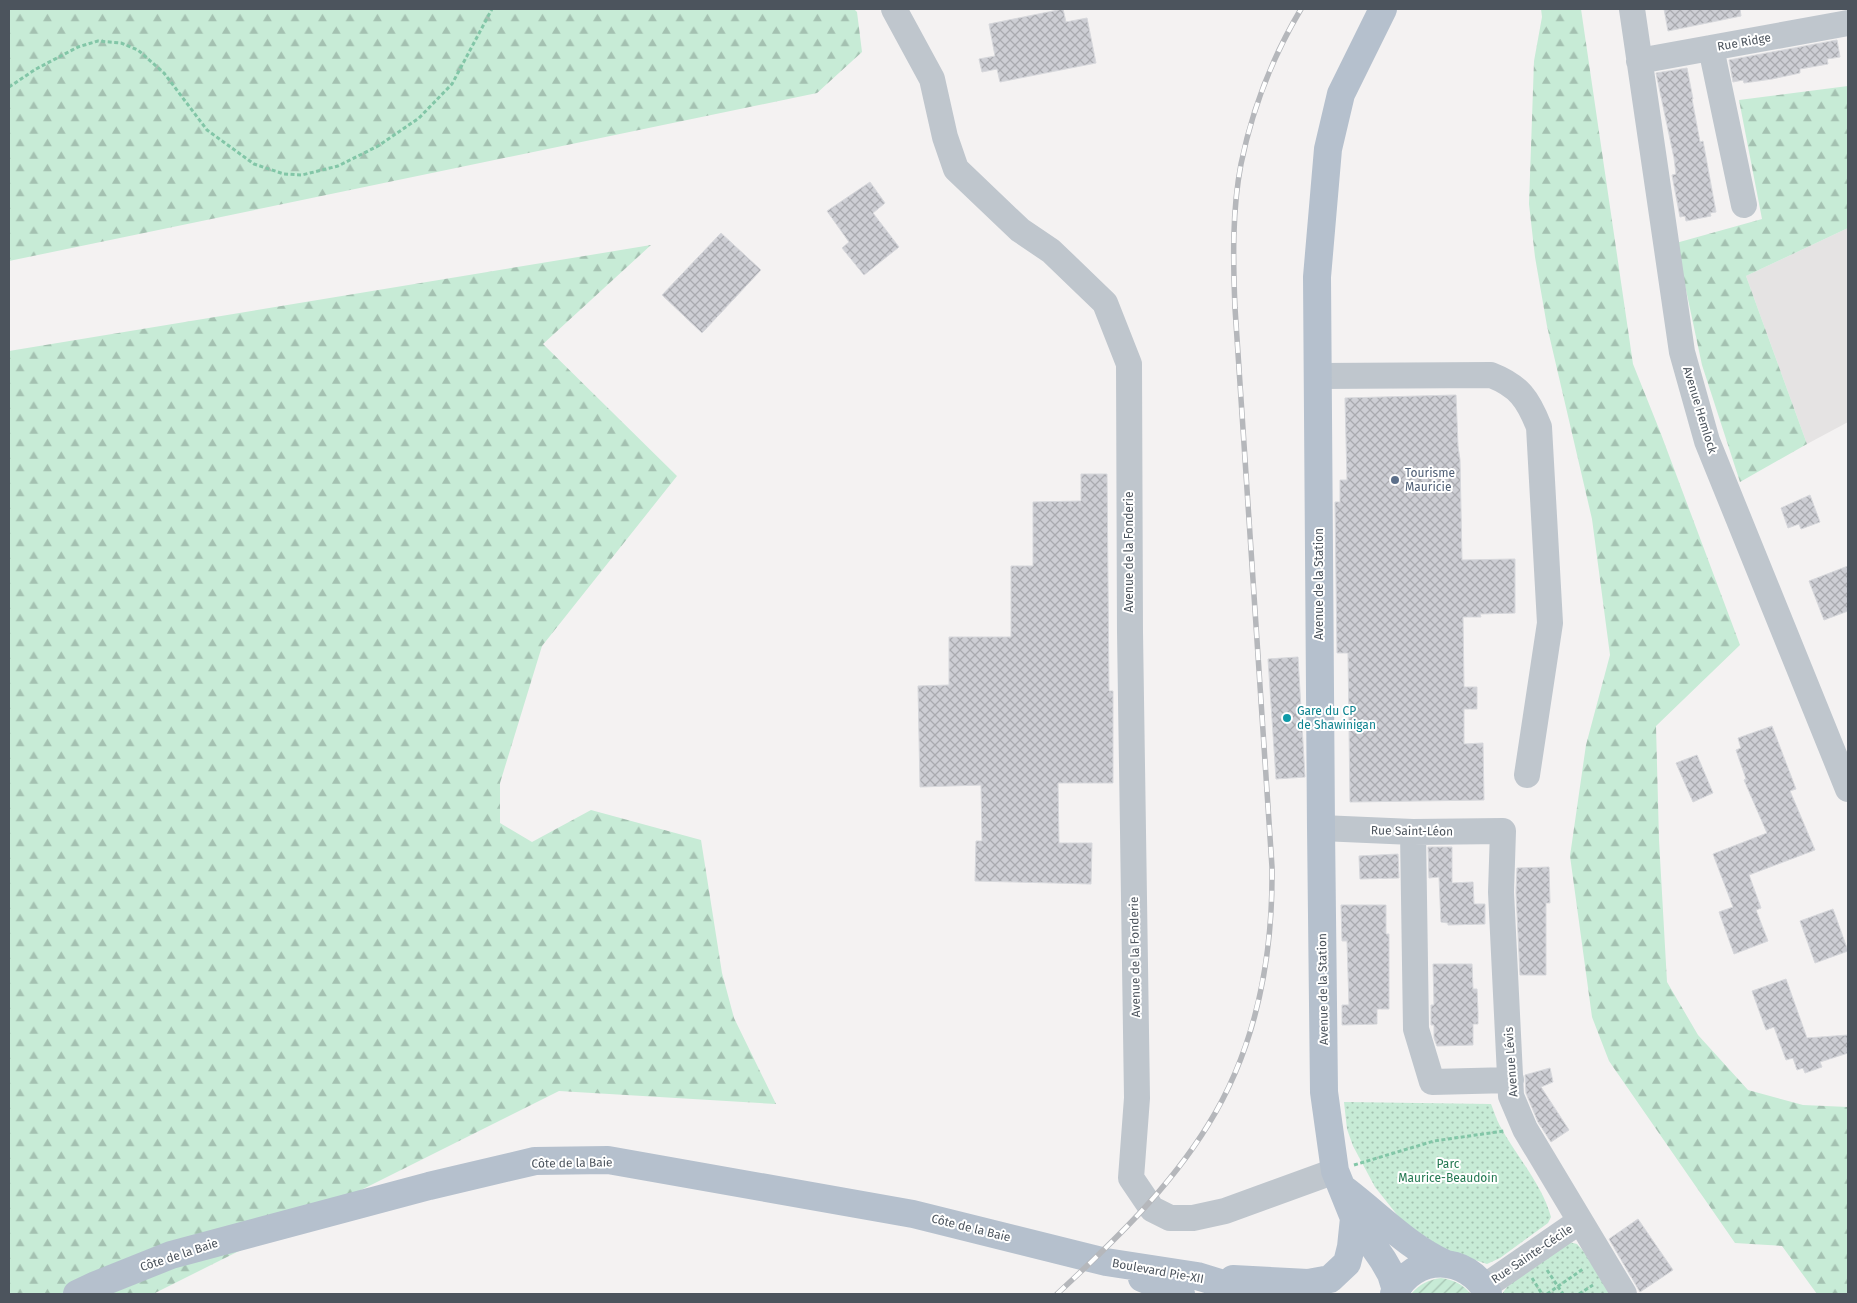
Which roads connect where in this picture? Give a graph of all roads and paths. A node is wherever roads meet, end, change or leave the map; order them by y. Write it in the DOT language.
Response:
graph roads {
  1 [pos="492,9"];
  2 [pos="894,9"];
  3 [pos="1383,9"];
  4 [pos="1632,9"];
  5 [pos="1848,23"];
  6 [pos="1712,48"];
  7 [pos="1639,61"];
  8 [pos="9,87"];
  9 [pos="1744,205"];
  10 [pos="1318,376"];
  11 [pos="1527,775"];
  12 [pos="1848,789"];
  13 [pos="1321,828"];
  14 [pos="1503,831"];
  15 [pos="1413,832"];
  16 [pos="1511,1080"];
  17 [pos="1524,1129"];
  18 [pos="1340,1180"];
  19 [pos="1354,1218"];
  20 [pos="1580,1221"];
  21 [pos="1106,1262"];
  22 [pos="1542,1262"];
  23 [pos="1446,1264"];
  24 [pos="1588,1266"];
  25 [pos="1528,1271"];
  26 [pos="1598,1282"];
  27 [pos="1189,1285"];
  28 [pos="1558,1286"];
  29 [pos="1486,1290"];
  30 [pos="1395,1292"];
  31 [pos="77,1294"];
  32 [pos="1256,1294"];
  33 [pos="1542,1294"];
  34 [pos="1547,1294"];
  35 [pos="1563,1294"];
  36 [pos="1579,1294"];
  37 [pos="1624,1294"];
  1 -- 8 [label="path"];
  2 -- 18 [label="street, Avenue de la Fonderie"];
  3 -- 10 [label="main road, Avenue de la Station"];
  4 -- 7 [label="street, Avenue Hemlock"];
  5 -- 6 [label="street, Rue Ridge"];
  6 -- 7 [label="street, Rue Ridge"];
  6 -- 9 [label="street"];
  7 -- 12 [label="street, Avenue Hemlock"];
  10 -- 11 [label="street"];
  10 -- 13 [label="main road, Avenue de la Station"];
  13 -- 15 [label="street, Rue Saint-Léon"];
  13 -- 18 [label="main road, Avenue de la Station"];
  14 -- 15 [label="street, Rue Saint-Léon"];
  14 -- 16 [label="street, Avenue Lévis"];
  15 -- 16 [label="street"];
  16 -- 17 [label="street, Avenue Lévis"];
  17 -- 18 [label="path"];
  17 -- 20 [label="street, Avenue Lévis"];
  18 -- 19 [label="main road, Avenue de la Station"];
  18 -- 23 [label="main road"];
  19 -- 27 [label="main road"];
  19 -- 30 [label="main road, Avenue de la Station"];
  20 -- 29 [label="street, Rue Sainte-Cécile"];
  20 -- 37 [label="street, Avenue Lévis"];
  21 -- 27 [label="main road, Boulevard Pie-XII"];
  21 -- 31 [label="main road, Côte de la Baie"];
  22 -- 28 [label="path"];
  23 -- 29 [label="main road"];
  23 -- 30 [label="main road"];
  24 -- 28 [label="path"];
  25 -- 33 [label="path"];
  26 -- 36 [label="path"];
  27 -- 32 [label="main road, Boulevard Pie-XII"];
  28 -- 34 [label="path"];
  28 -- 35 [label="path"];
}
